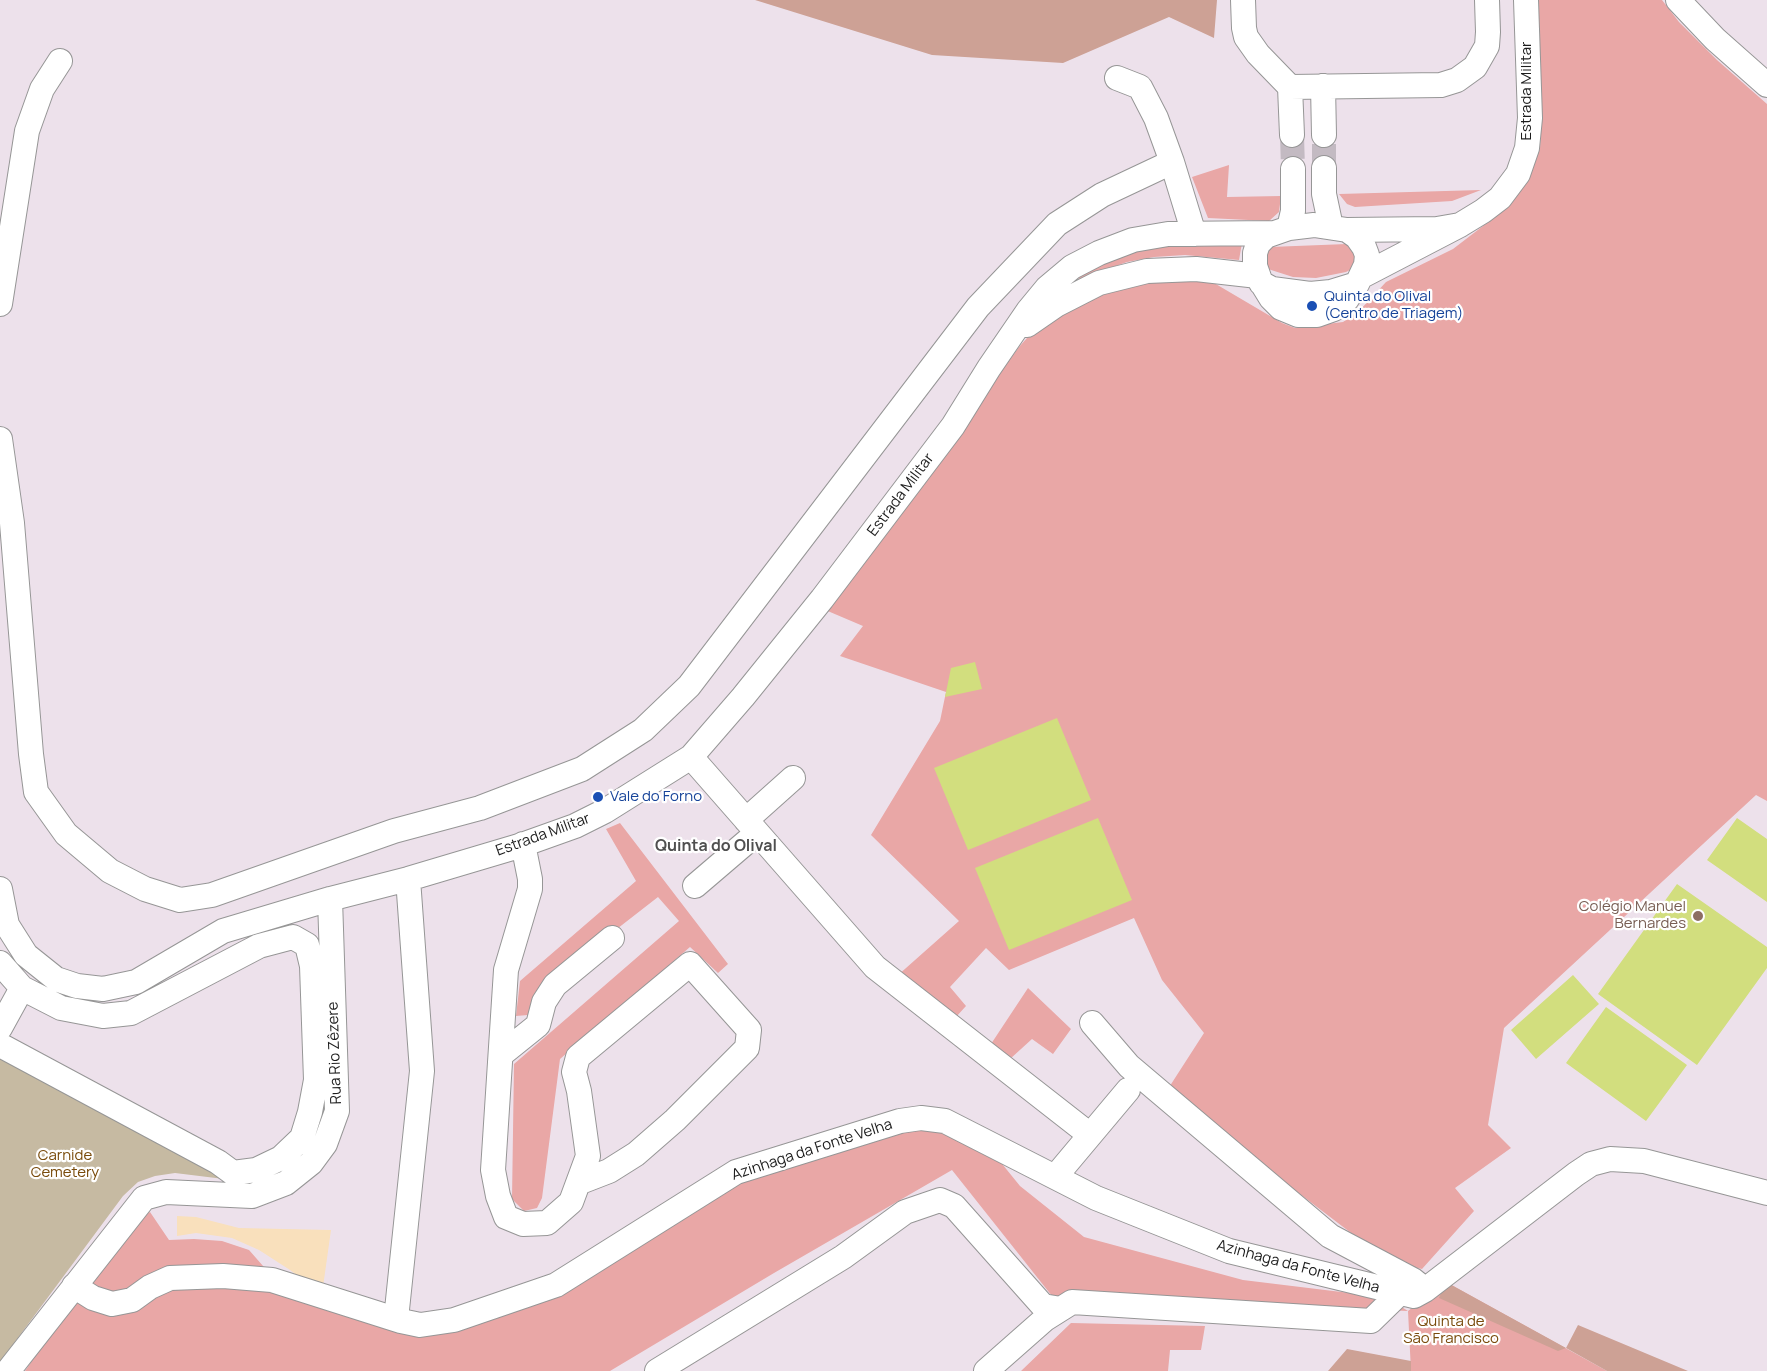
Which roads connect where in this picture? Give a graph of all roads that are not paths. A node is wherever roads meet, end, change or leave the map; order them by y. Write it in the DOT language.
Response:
graph roads {
  1 [pos="1243,0"];
  2 [pos="1487,0"];
  3 [pos="1526,0"];
  4 [pos="1678,0"];
  5 [pos="60,61"];
  6 [pos="1117,78"];
  7 [pos="1767,85"];
  8 [pos="1323,86"];
  9 [pos="1290,87"];
  10 [pos="1292,135"];
  11 [pos="1324,135"];
  12 [pos="1172,162"];
  13 [pos="1324,168"];
  14 [pos="1293,169"];
  15 [pos="1460,225"];
  16 [pos="1340,229"];
  17 [pos="1281,231"];
  18 [pos="1194,234"];
  19 [pos="1260,280"];
  20 [pos="1359,280"];
  21 [pos="0,304"];
  22 [pos="1013,335"];
  23 [pos="0,439"];
  24 [pos="691,757"];
  25 [pos="793,778"];
  26 [pos="752,826"];
  27 [pos="523,844"];
  28 [pos="408,879"];
  29 [pos="695,886"];
  30 [pos="0,889"];
  31 [pos="330,899"];
  32 [pos="612,938"];
  33 [pos="0,963"];
  34 [pos="22,988"];
  35 [pos="1092,1023"];
  36 [pos="0,1028"];
  37 [pos="0,1045"];
  38 [pos="502,1054"];
  39 [pos="1128,1090"];
  40 [pos="1090,1135"];
  41 [pos="1055,1177"];
  42 [pos="578,1183"];
  43 [pos="1767,1193"];
  44 [pos="74,1286"];
  45 [pos="1412,1288"];
  46 [pos="1061,1310"];
  47 [pos="396,1319"];
  48 [pos="8,1371"];
  49 [pos="657,1371"];
  50 [pos="986,1371"];
  1 -- 9 [label="street"];
  2 -- 8 [label="street"];
  3 -- 15 [label="street, Estrada Militar"];
  4 -- 7 [label="street"];
  5 -- 21 [label="street"];
  6 -- 12 [label="street"];
  8 -- 9 [label="street"];
  8 -- 11 [label="street"];
  9 -- 10 [label="street"];
  12 -- 18 [label="street"];
  12 -- 23 [label="street"];
  13 -- 16 [label="street"];
  14 -- 17 [label="street"];
  15 -- 16 [label="street, Estrada Militar"];
  15 -- 20 [label="street, Estrada Militar"];
  16 -- 17 [label="street, Estrada Militar"];
  16 -- 20 [label="street"];
  17 -- 18 [label="street, Estrada Militar"];
  17 -- 19 [label="street"];
  18 -- 22 [label="street, Estrada Militar"];
  19 -- 20 [label="street, Estrada Militar"];
  19 -- 22 [label="street, Estrada Militar"];
  22 -- 24 [label="street, Estrada Militar"];
  24 -- 26 [label="street"];
  24 -- 27 [label="street, Estrada Militar"];
  25 -- 26 [label="street"];
  26 -- 29 [label="street"];
  26 -- 40 [label="street"];
  27 -- 28 [label="street, Estrada Militar"];
  27 -- 38 [label="street"];
  28 -- 31 [label="street, Estrada Militar"];
  28 -- 47 [label="street"];
  30 -- 31 [label="street, Estrada Militar"];
  31 -- 44 [label="street, Rua Rio Zêzere"];
  32 -- 38 [label="street"];
  33 -- 34 [label="street"];
  34 -- 36 [label="street"];
  34 -- 37 [label="street"];
  35 -- 45 [label="street, Azinhaga da Fonte Velha"];
  38 -- 42 [label="street"];
  39 -- 40 [label="street"];
  40 -- 41 [label="street"];
  41 -- 45 [label="street, Azinhaga da Fonte Velha"];
  41 -- 47 [label="street, Azinhaga da Fonte Velha"];
  42 -- 42 [label="street"];
  43 -- 45 [label="street"];
  44 -- 47 [label="street, Azinhaga da Fonte Velha"];
  44 -- 48 [label="street, Rua Rio Zêzere"];
  45 -- 46 [label="street"];
  46 -- 49 [label="street"];
  46 -- 50 [label="street"];
}
